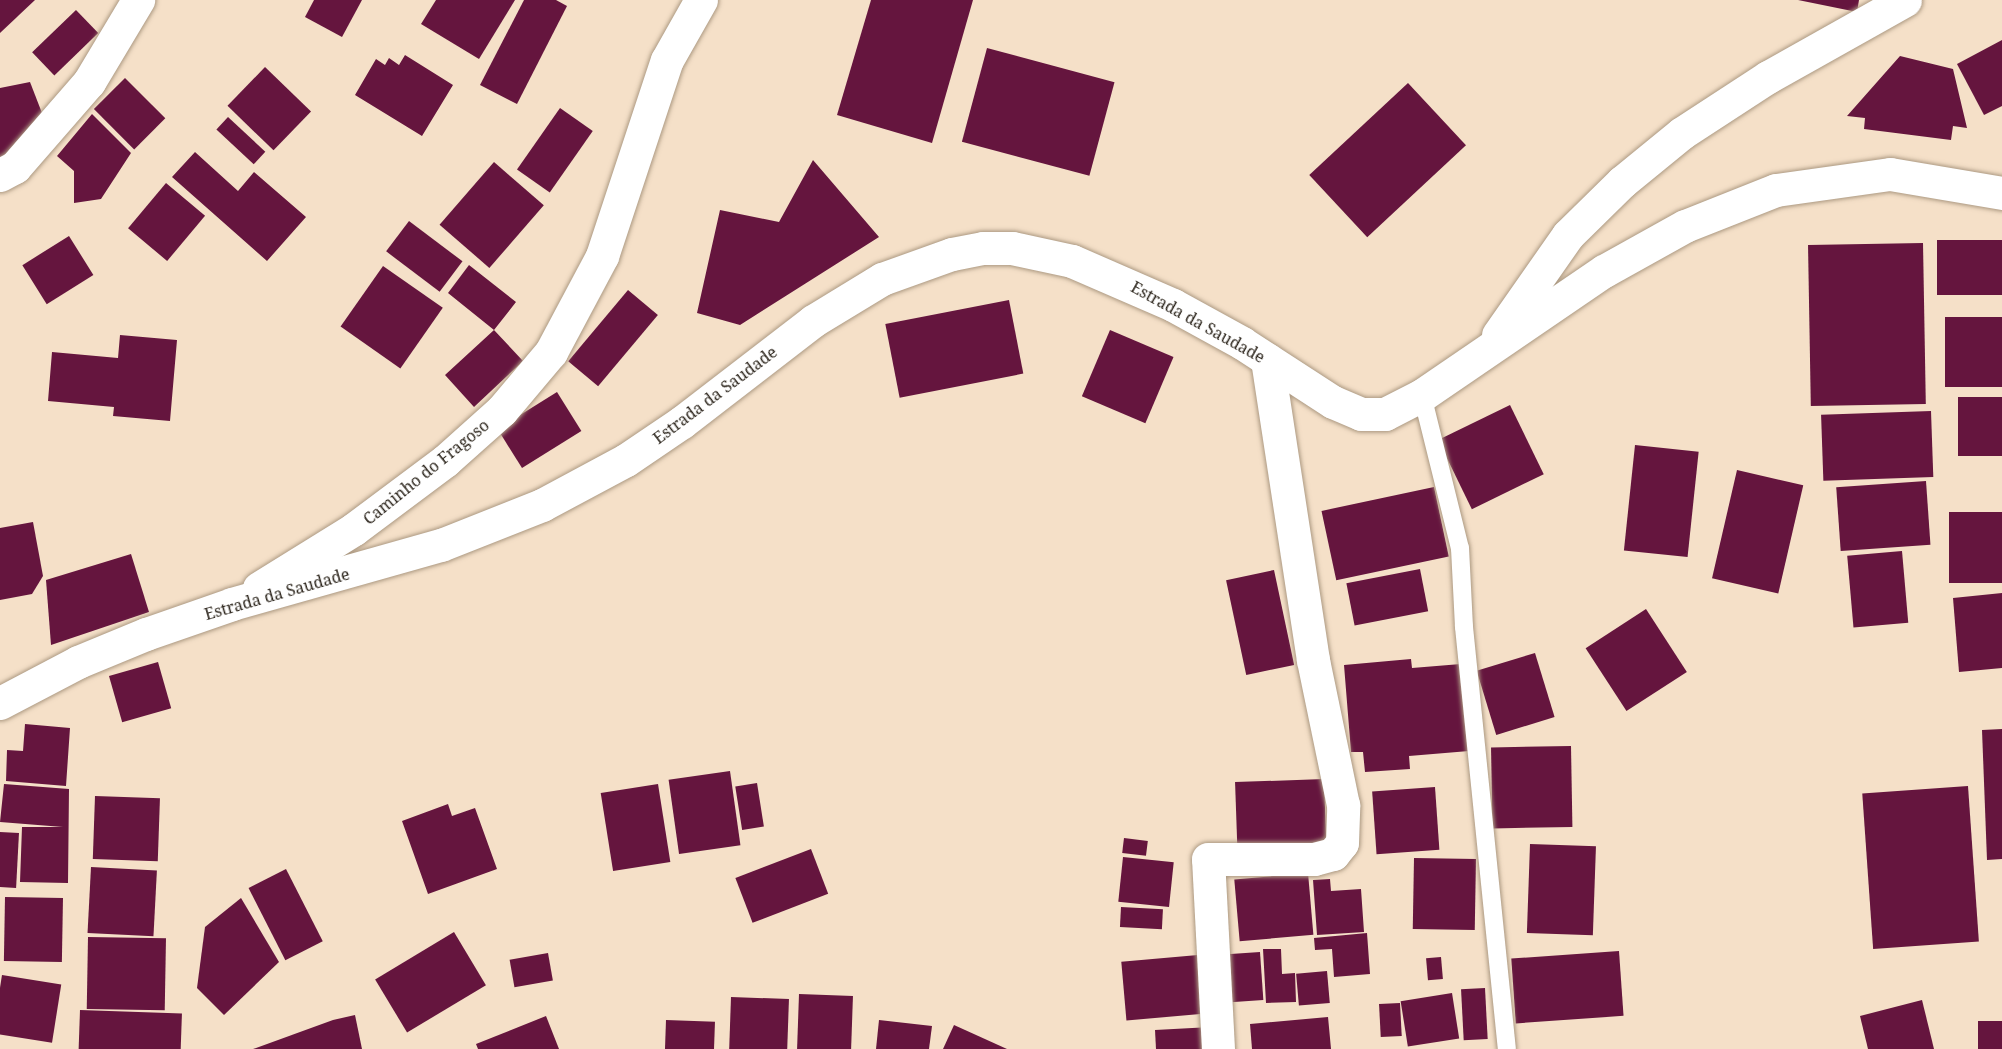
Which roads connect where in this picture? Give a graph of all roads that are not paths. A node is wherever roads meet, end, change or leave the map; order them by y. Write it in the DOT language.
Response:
graph roads {
  1 [pos="138,0"];
  2 [pos="701,0"];
  3 [pos="1905,0"];
  4 [pos="0,175"];
  5 [pos="2002,194"];
  6 [pos="1490,347"];
  7 [pos="1267,359"];
  8 [pos="1422,395"];
  9 [pos="232,604"];
  10 [pos="0,703"];
  11 [pos="1218,1049"];
  12 [pos="1507,1049"];
  1 -- 4 [label="street"];
  2 -- 9 [label="street, Caminho do Fragoso"];
  3 -- 6 [label="street"];
  5 -- 6 [label="street, Estrada da Saudade"];
  6 -- 8 [label="street, Estrada da Saudade"];
  7 -- 8 [label="street, Estrada da Saudade"];
  7 -- 9 [label="street, Estrada da Saudade"];
  7 -- 11 [label="street"];
  8 -- 12 [label="lane"];
  9 -- 10 [label="street, Estrada da Saudade"];
}
